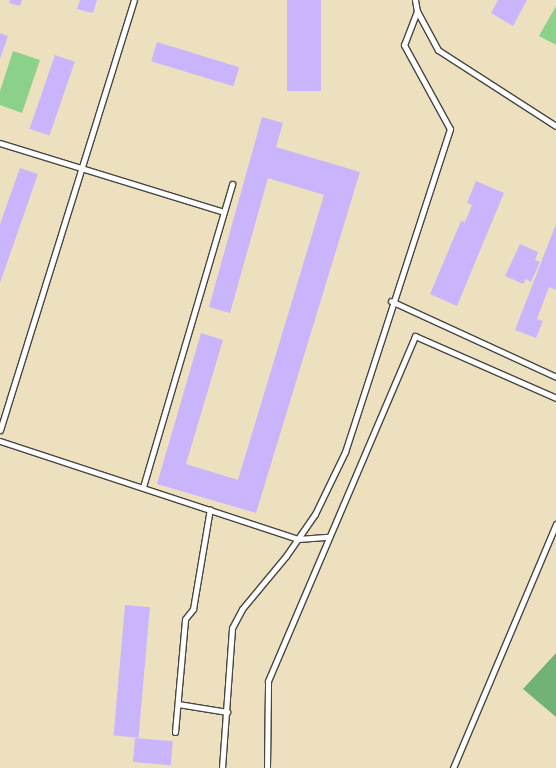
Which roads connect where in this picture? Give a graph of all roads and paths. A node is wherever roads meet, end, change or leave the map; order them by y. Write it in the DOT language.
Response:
graph roads {
  1 [pos="134,0"];
  2 [pos="415,0"];
  3 [pos="417,11"];
  4 [pos="556,126"];
  5 [pos="0,143"];
  6 [pos="82,167"];
  7 [pos="232,184"];
  8 [pos="224,212"];
  9 [pos="392,301"];
  10 [pos="556,376"];
  11 [pos="556,398"];
  12 [pos="0,430"];
  13 [pos="0,441"];
  14 [pos="143,487"];
  15 [pos="210,509"];
  16 [pos="556,524"];
  17 [pos="329,537"];
  18 [pos="298,539"];
  19 [pos="178,704"];
  20 [pos="227,712"];
  21 [pos="175,732"];
  22 [pos="222,768"];
  23 [pos="267,768"];
  24 [pos="453,768"];
  1 -- 6 [label="lane"];
  2 -- 3 [label="lane"];
  3 -- 4 [label="lane"];
  3 -- 9 [label="lane"];
  5 -- 6 [label="lane"];
  6 -- 8 [label="lane"];
  6 -- 12 [label="lane"];
  7 -- 8 [label="lane"];
  8 -- 14 [label="lane"];
  9 -- 10 [label="lane"];
  9 -- 18 [label="lane"];
  11 -- 17 [label="lane"];
  13 -- 14 [label="lane"];
  14 -- 15 [label="lane"];
  15 -- 18 [label="lane"];
  15 -- 19 [label="lane"];
  16 -- 24 [label="lane"];
  17 -- 18 [label="lane"];
  17 -- 23 [label="lane"];
  18 -- 20 [label="lane"];
  19 -- 20 [label="lane"];
  19 -- 21 [label="lane"];
  20 -- 22 [label="lane"];
}
